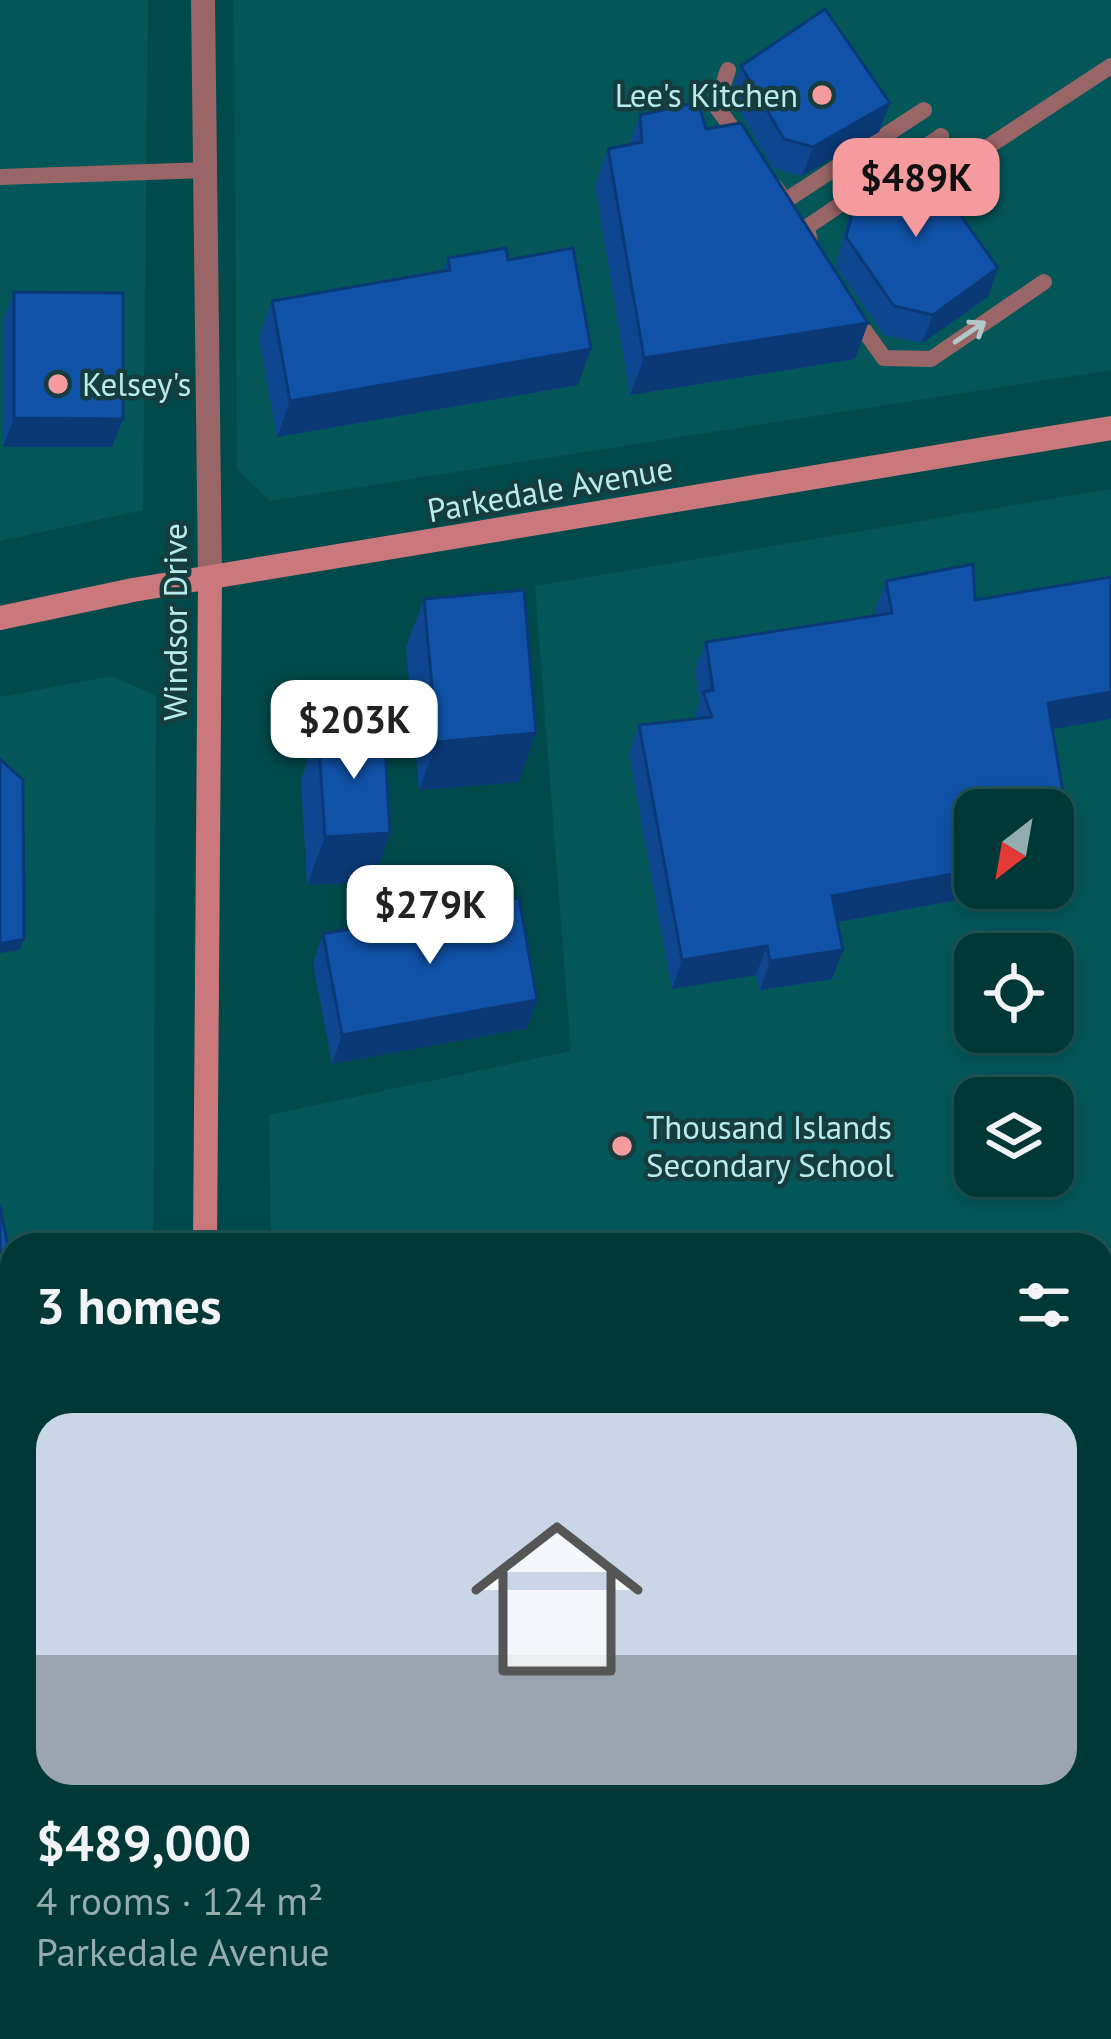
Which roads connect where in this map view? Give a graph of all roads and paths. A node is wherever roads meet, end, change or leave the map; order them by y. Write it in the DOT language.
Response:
graph roads {
  1 [pos="203,0"];
  2 [pos="1111,66"];
  3 [pos="728,70"];
  4 [pos="924,110"];
  5 [pos="941,136"];
  6 [pos="960,165"];
  7 [pos="207,170"];
  8 [pos="0,177"];
  9 [pos="824,274"];
  10 [pos="1044,282"];
  11 [pos="848,308"];
  12 [pos="1111,428"];
  13 [pos="210,578"];
  14 [pos="0,618"];
  15 [pos="205,1233"];
  1 -- 7 [label="street, Windsor Drive"];
  2 -- 6 [label="lane"];
  3 -- 4 [label="lane"];
  5 -- 9 [label="lane"];
  7 -- 8 [label="lane"];
  7 -- 13 [label="street, Windsor Drive"];
  11 -- 10 [label="lane, one-way"];
  12 -- 13 [label="main road, Parkedale Avenue"];
  13 -- 14 [label="main road, Parkedale Avenue"];
  13 -- 15 [label="main road, Windsor Drive"];
}
